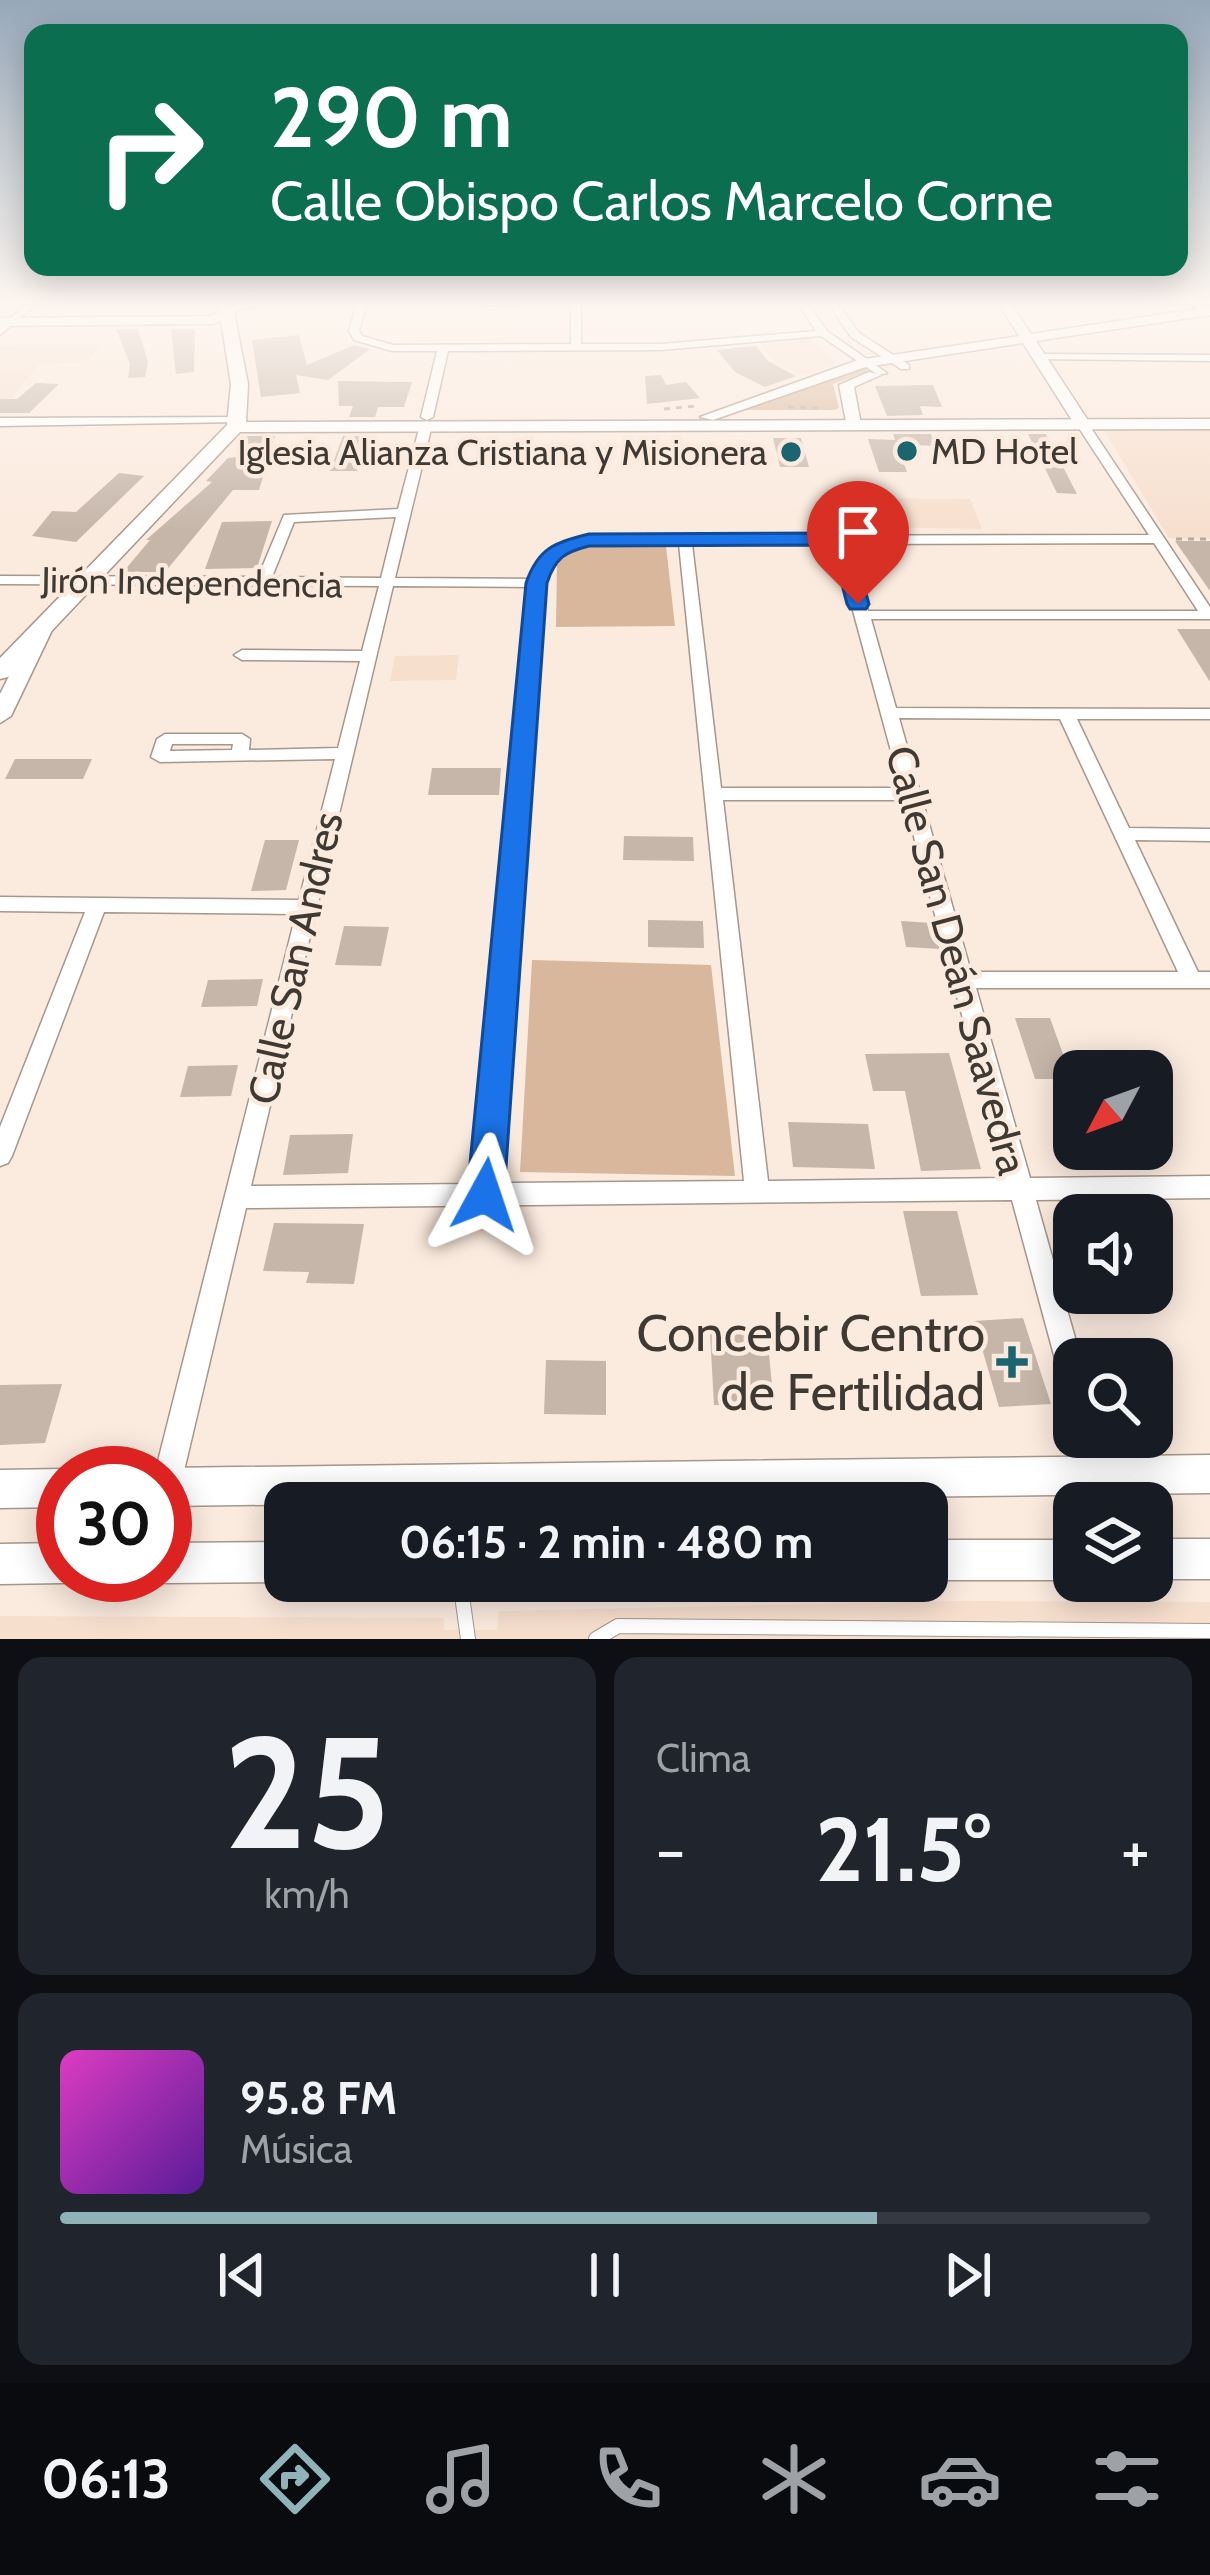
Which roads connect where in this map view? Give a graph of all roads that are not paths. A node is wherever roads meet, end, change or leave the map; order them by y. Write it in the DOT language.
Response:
graph roads {
  1 [pos="228,378"];
  2 [pos="436,378"];
  3 [pos="817,378"];
  4 [pos="859,378"];
  5 [pos="1055,378"];
  6 [pos="708,416"];
  7 [pos="852,416"];
  8 [pos="1081,420"];
  9 [pos="1210,420"];
  10 [pos="427,421"];
  11 [pos="0,422"];
  12 [pos="233,422"];
  13 [pos="404,513"];
  14 [pos="685,538"];
  15 [pos="1158,538"];
  16 [pos="841,539"];
  17 [pos="0,580"];
  18 [pos="76,580"];
  19 [pos="263,583"];
  20 [pos="536,583"];
  21 [pos="383,584"];
  22 [pos="862,615"];
  23 [pos="1209,615"];
  24 [pos="44,626"];
  25 [pos="0,647"];
  26 [pos="242,655"];
  27 [pos="366,656"];
  28 [pos="0,673"];
  29 [pos="889,713"];
  30 [pos="1066,713"];
  31 [pos="1210,714"];
  32 [pos="0,716"];
  33 [pos="343,753"];
  34 [pos="239,756"];
  35 [pos="713,794"];
  36 [pos="912,794"];
  37 [pos="1122,834"];
  38 [pos="1210,835"];
  39 [pos="0,904"];
  40 [pos="98,906"];
  41 [pos="305,907"];
  42 [pos="963,980"];
  43 [pos="1201,980"];
  44 [pos="0,1156"];
  45 [pos="1210,1187"];
  46 [pos="1021,1189"];
  47 [pos="757,1192"];
  48 [pos="485,1195"];
  49 [pos="240,1197"];
  50 [pos="1062,1338"];
  51 [pos="176,1446"];
  52 [pos="1210,1474"];
  53 [pos="1153,1482"];
  54 [pos="36,1488"];
  55 [pos="0,1489"];
  56 [pos="192,1489"];
  57 [pos="1053,1489"];
  58 [pos="1173,1559"];
  59 [pos="1210,1559"];
  60 [pos="948,1560"];
  61 [pos="1053,1560"];
  62 [pos="264,1562"];
  63 [pos="36,1563"];
  64 [pos="192,1563"];
  65 [pos="0,1564"];
  66 [pos="463,1602"];
  67 [pos="1210,1630"];
  68 [pos="866,1633"];
  69 [pos="468,1639"];
  70 [pos="596,1639"];
  1 -- 12 [label="main road"];
  2 -- 10 [label="street, Calle San Andres"];
  3 -- 6 [label="street"];
  4 -- 7 [label="street"];
  5 -- 8 [label="street"];
  6 -- 7 [label="main road"];
  6 -- 10 [label="main road"];
  7 -- 8 [label="main road"];
  7 -- 10 [label="main road"];
  8 -- 9 [label="main road"];
  8 -- 15 [label="street"];
  10 -- 12 [label="main road"];
  10 -- 13 [label="street, Calle San Andres"];
  11 -- 12 [label="street"];
  12 -- 18 [label="main road"];
  13 -- 19 [label="street"];
  13 -- 21 [label="street, Calle San Andres"];
  14 -- 16 [label="street"];
  14 -- 20 [label="street"];
  14 -- 35 [label="street"];
  15 -- 16 [label="street"];
  15 -- 23 [label="street"];
  16 -- 22 [label="street, Calle San Deán Saavedra"];
  17 -- 18 [label="street, Jirón Independencia"];
  18 -- 19 [label="street, Jirón Independencia"];
  18 -- 24 [label="main road"];
  18 -- 25 [label="main road"];
  19 -- 21 [label="street, Jirón Independencia"];
  20 -- 21 [label="street, Jirón Independencia"];
  20 -- 48 [label="street"];
  21 -- 27 [label="street, Calle San Andres"];
  22 -- 23 [label="street"];
  22 -- 29 [label="street, Calle San Deán Saavedra"];
  24 -- 28 [label="main road"];
  24 -- 32 [label="street"];
  26 -- 27 [label="street"];
  27 -- 33 [label="street, Calle San Andres"];
  29 -- 30 [label="street"];
  29 -- 36 [label="street, Calle San Deán Saavedra"];
  30 -- 31 [label="street"];
  30 -- 37 [label="street"];
  33 -- 34 [label="street"];
  33 -- 41 [label="street, Calle San Andres"];
  35 -- 36 [label="street"];
  35 -- 47 [label="street"];
  36 -- 42 [label="street, Calle San Deán Saavedra"];
  37 -- 38 [label="street"];
  37 -- 43 [label="street"];
  39 -- 40 [label="street"];
  40 -- 41 [label="street"];
  40 -- 44 [label="street"];
  41 -- 49 [label="street, Calle San Andres"];
  42 -- 43 [label="street"];
  42 -- 46 [label="street, Calle San Deán Saavedra"];
  45 -- 46 [label="street"];
  46 -- 47 [label="street"];
  46 -- 50 [label="street, Calle San Deán Saavedra"];
  47 -- 48 [label="street"];
  48 -- 49 [label="street"];
  49 -- 51 [label="street, Calle San Andres"];
  52 -- 53 [label="street"];
  54 -- 55 [label="street"];
  56 -- 57 [label="street"];
  58 -- 59 [label="street"];
  60 -- 61 [label="street"];
  62 -- 64 [label="street"];
  63 -- 65 [label="street"];
  66 -- 69 [label="lane"];
  67 -- 68 [label="lane"];
  68 -- 70 [label="lane"];
}
